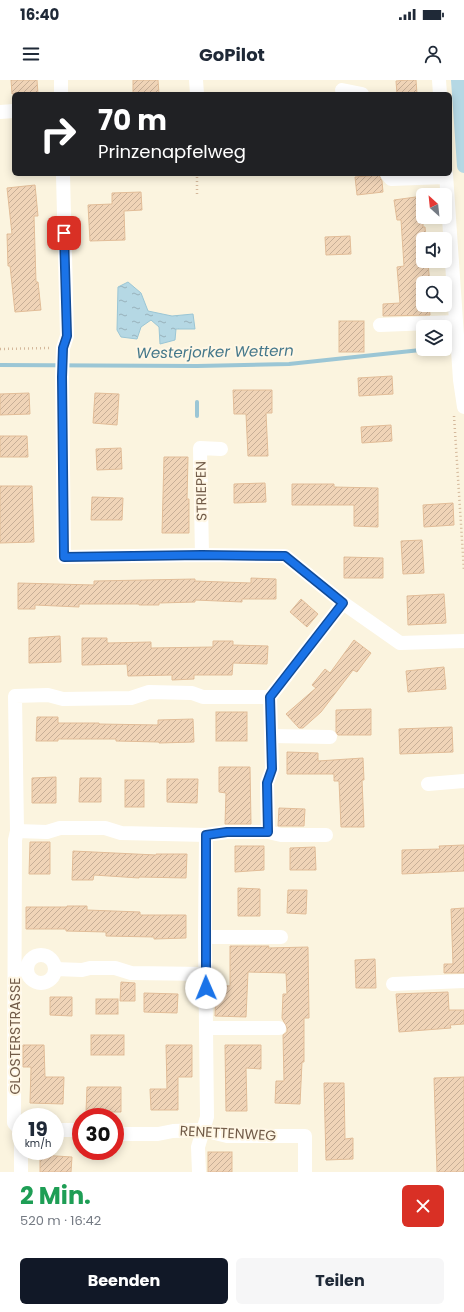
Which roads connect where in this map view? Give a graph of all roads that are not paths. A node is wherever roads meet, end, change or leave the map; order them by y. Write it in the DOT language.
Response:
graph roads {
  1 [pos="61,80"];
  2 [pos="196,80"];
  3 [pos="439,80"];
  4 [pos="342,90"];
  5 [pos="61,92"];
  6 [pos="197,92"];
  7 [pos="352,92"];
  8 [pos="440,92"];
  9 [pos="12,111"];
  10 [pos="0,112"];
  11 [pos="63,176"];
  12 [pos="389,176"];
  13 [pos="432,176"];
  14 [pos="446,176"];
  15 [pos="456,322"];
  16 [pos="380,325"];
  17 [pos="464,407"];
  18 [pos="221,448"];
  19 [pos="202,555"];
  20 [pos="343,603"];
  21 [pos="464,640"];
  22 [pos="270,697"];
  23 [pos="271,736"];
  24 [pos="330,737"];
  25 [pos="464,781"];
  26 [pos="428,784"];
  27 [pos="17,831"];
  28 [pos="268,832"];
  29 [pos="206,835"];
  30 [pos="326,835"];
  31 [pos="205,937"];
  32 [pos="280,937"];
  33 [pos="20,969"];
  34 [pos="55,969"];
  35 [pos="205,974"];
  36 [pos="464,981"];
  37 [pos="393,984"];
  38 [pos="206,1028"];
  39 [pos="279,1028"];
  40 [pos="15,1108"];
  41 [pos="203,1130"];
  42 [pos="124,1134"];
  43 [pos="21,1160"];
  44 [pos="21,1172"];
  45 [pos="199,1172"];
  46 [pos="305,1172"];
  1 -- 5 [label="street"];
  2 -- 6 [label="street"];
  3 -- 8 [label="street"];
  4 -- 7 [label="street"];
  9 -- 10 [label="street"];
  11 -- 19 [label="street"];
  12 -- 13 [label="street"];
  14 -- 15 [label="street"];
  15 -- 16 [label="street"];
  15 -- 17 [label="street"];
  18 -- 19 [label="street, STRIEPEN"];
  19 -- 20 [label="street"];
  20 -- 21 [label="street"];
  20 -- 22 [label="street"];
  22 -- 23 [label="street"];
  22 -- 27 [label="street, GLOSTERSTRASSE"];
  23 -- 24 [label="street"];
  23 -- 28 [label="street"];
  25 -- 26 [label="street"];
  27 -- 29 [label="street"];
  27 -- 33 [label="street, GLOSTERSTRASSE"];
  28 -- 29 [label="street"];
  28 -- 30 [label="street"];
  29 -- 31 [label="street"];
  31 -- 32 [label="street"];
  31 -- 35 [label="street"];
  33 -- 34 [label="street"];
  33 -- 34 [label="street"];
  33 -- 40 [label="street, GLOSTERSTRASSE"];
  34 -- 35 [label="street"];
  35 -- 38 [label="street"];
  36 -- 37 [label="street"];
  38 -- 39 [label="street"];
  38 -- 41 [label="street"];
  41 -- 42 [label="street, RENETTENWEG"];
  41 -- 45 [label="street"];
  41 -- 46 [label="street, RENETTENWEG"];
  43 -- 44 [label="street, GLOSTERSTRASSE"];
}
